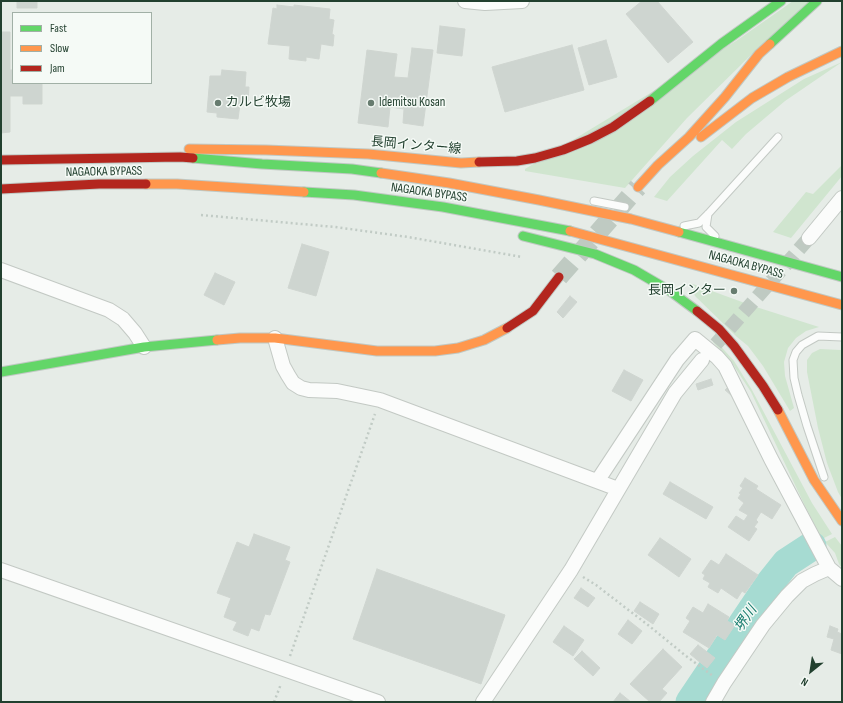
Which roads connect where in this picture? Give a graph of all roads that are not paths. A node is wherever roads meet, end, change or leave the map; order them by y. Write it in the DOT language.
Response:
graph roads {
  1 [pos="465,1"];
  2 [pos="522,1"];
  3 [pos="781,1"];
  4 [pos="817,1"];
  5 [pos="842,51"];
  6 [pos="778,137"];
  7 [pos="151,148"];
  8 [pos="52,150"];
  9 [pos="1,160"];
  10 [pos="658,166"];
  11 [pos="255,188"];
  12 [pos="638,188"];
  13 [pos="1,189"];
  14 [pos="559,197"];
  15 [pos="842,198"];
  16 [pos="538,200"];
  17 [pos="588,200"];
  18 [pos="325,203"];
  19 [pos="629,208"];
  20 [pos="642,214"];
  21 [pos="708,214"];
  22 [pos="661,227"];
  23 [pos="514,235"];
  24 [pos="809,238"];
  25 [pos="731,247"];
  26 [pos="755,254"];
  27 [pos="814,260"];
  28 [pos="1,270"];
  29 [pos="559,277"];
  30 [pos="842,278"];
  31 [pos="842,305"];
  32 [pos="842,337"];
  33 [pos="275,338"];
  34 [pos="144,347"];
  35 [pos="702,360"];
  36 [pos="1,372"];
  37 [pos="598,480"];
  38 [pos="618,489"];
  39 [pos="840,519"];
  40 [pos="829,568"];
  41 [pos="1,570"];
  42 [pos="842,579"];
  43 [pos="378,702"];
  44 [pos="483,702"];
  45 [pos="713,702"];
  1 -- 2 [label="street"];
  3 -- 7 [label="main road, 長岡インター線"];
  4 -- 10 [label="main road"];
  5 -- 10 [label="main road"];
  6 -- 21 [label="lane"];
  8 -- 9 [label="main road"];
  9 -- 16 [label="main road, NAGAOKA BYPASS"];
  10 -- 12 [label="main road"];
  11 -- 13 [label="main road, NAGAOKA BYPASS"];
  11 -- 18 [label="main road"];
  11 -- 31 [label="main road, NAGAOKA BYPASS"];
  14 -- 16 [label="lane"];
  15 -- 24 [label="street"];
  16 -- 22 [label="main road, NAGAOKA BYPASS"];
  17 -- 19 [label="lane"];
  20 -- 22 [label="lane"];
  21 -- 22 [label="lane"];
  21 -- 25 [label="lane"];
  22 -- 25 [label="main road, NAGAOKA BYPASS"];
  23 -- 39 [label="main road"];
  25 -- 26 [label="main road, NAGAOKA BYPASS"];
  26 -- 27 [label="main road"];
  26 -- 30 [label="main road, NAGAOKA BYPASS"];
  28 -- 34 [label="street"];
  29 -- 33 [label="main road"];
  32 -- 39 [label="lane"];
  33 -- 34 [label="main road"];
  33 -- 37 [label="street"];
  34 -- 36 [label="main road"];
  35 -- 38 [label="street"];
  37 -- 38 [label="street"];
  37 -- 40 [label="street"];
  38 -- 44 [label="street"];
  40 -- 42 [label="street"];
  40 -- 45 [label="street"];
  41 -- 43 [label="street"];
}
